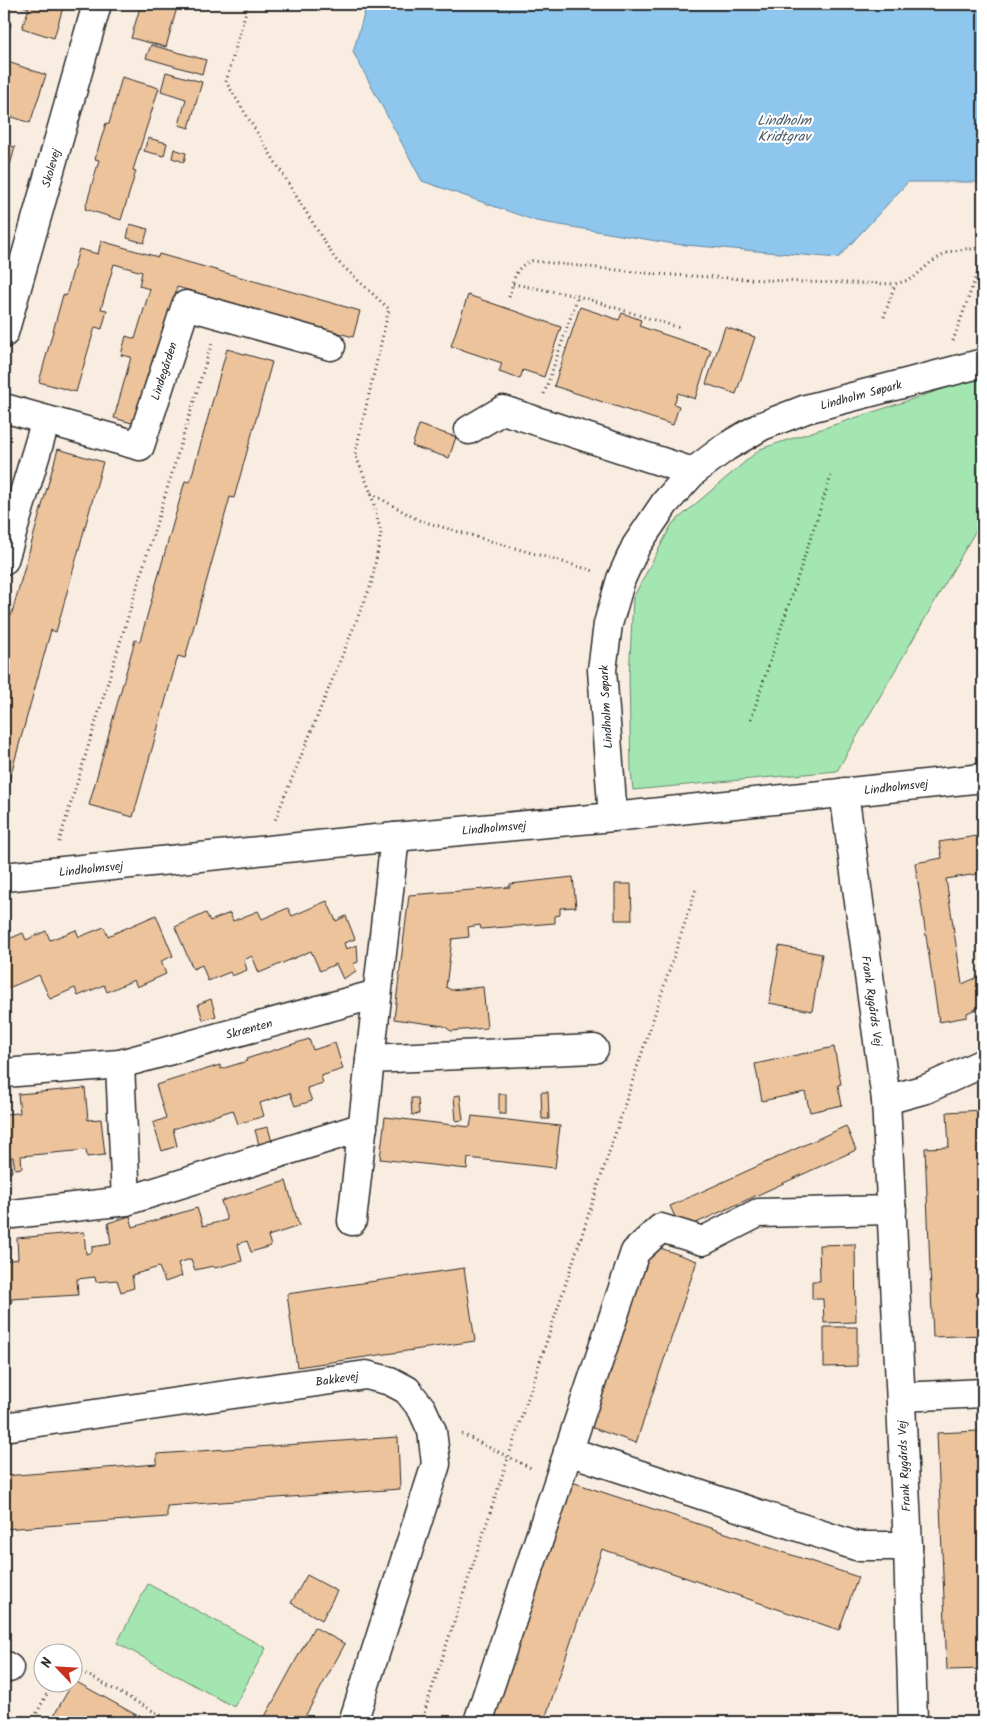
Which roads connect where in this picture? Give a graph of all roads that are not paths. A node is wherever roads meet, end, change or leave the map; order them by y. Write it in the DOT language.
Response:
graph roads {
  1 [pos="97,4"];
  2 [pos="4,333"];
  3 [pos="331,346"];
  4 [pos="983,363"];
  5 [pos="4,408"];
  6 [pos="46,420"];
  7 [pos="469,430"];
  8 [pos="693,472"];
  9 [pos="4,560"];
  10 [pos="983,778"];
  11 [pos="844,792"];
  12 [pos="613,817"];
  13 [pos="395,837"];
  14 [pos="4,877"];
  15 [pos="377,994"];
  16 [pos="594,1048"];
  17 [pos="370,1059"];
  18 [pos="983,1063"];
  19 [pos="120,1064"];
  20 [pos="4,1073"];
  21 [pos="886,1100"];
  22 [pos="363,1127"];
  23 [pos="126,1201"];
  24 [pos="892,1210"];
  25 [pos="4,1214"];
  26 [pos="352,1221"];
  27 [pos="983,1393"];
  28 [pos="901,1397"];
  29 [pos="4,1426"];
  30 [pos="568,1451"];
  31 [pos="908,1546"];
  32 [pos="353,1722"];
  33 [pos="478,1722"];
  34 [pos="913,1722"];
  1 -- 2 [label="street, Skolevej"];
  3 -- 6 [label="street, Lindegården"];
  4 -- 8 [label="street, Lindholm Søpark"];
  5 -- 6 [label="street, Lindegården"];
  6 -- 9 [label="street"];
  7 -- 8 [label="street"];
  8 -- 12 [label="street, Lindholm Søpark"];
  10 -- 11 [label="street, Lindholmsvej"];
  11 -- 12 [label="street, Lindholmsvej"];
  11 -- 21 [label="street, Frank Rygårds Vej"];
  12 -- 13 [label="street, Lindholmsvej"];
  13 -- 14 [label="street, Lindholmsvej"];
  13 -- 15 [label="street"];
  15 -- 17 [label="street"];
  15 -- 19 [label="street, Skrænten"];
  16 -- 17 [label="street"];
  17 -- 22 [label="street"];
  18 -- 21 [label="street"];
  19 -- 20 [label="street, Skrænten"];
  19 -- 23 [label="street"];
  21 -- 24 [label="street, Frank Rygårds Vej"];
  22 -- 23 [label="street"];
  22 -- 26 [label="street"];
  23 -- 25 [label="street"];
  24 -- 28 [label="street, Frank Rygårds Vej"];
  24 -- 30 [label="street"];
  27 -- 28 [label="street"];
  28 -- 31 [label="street, Frank Rygårds Vej"];
  29 -- 32 [label="street, Bakkevej"];
  30 -- 31 [label="street"];
  30 -- 33 [label="street"];
  31 -- 34 [label="street, Frank Rygårds Vej"];
}
